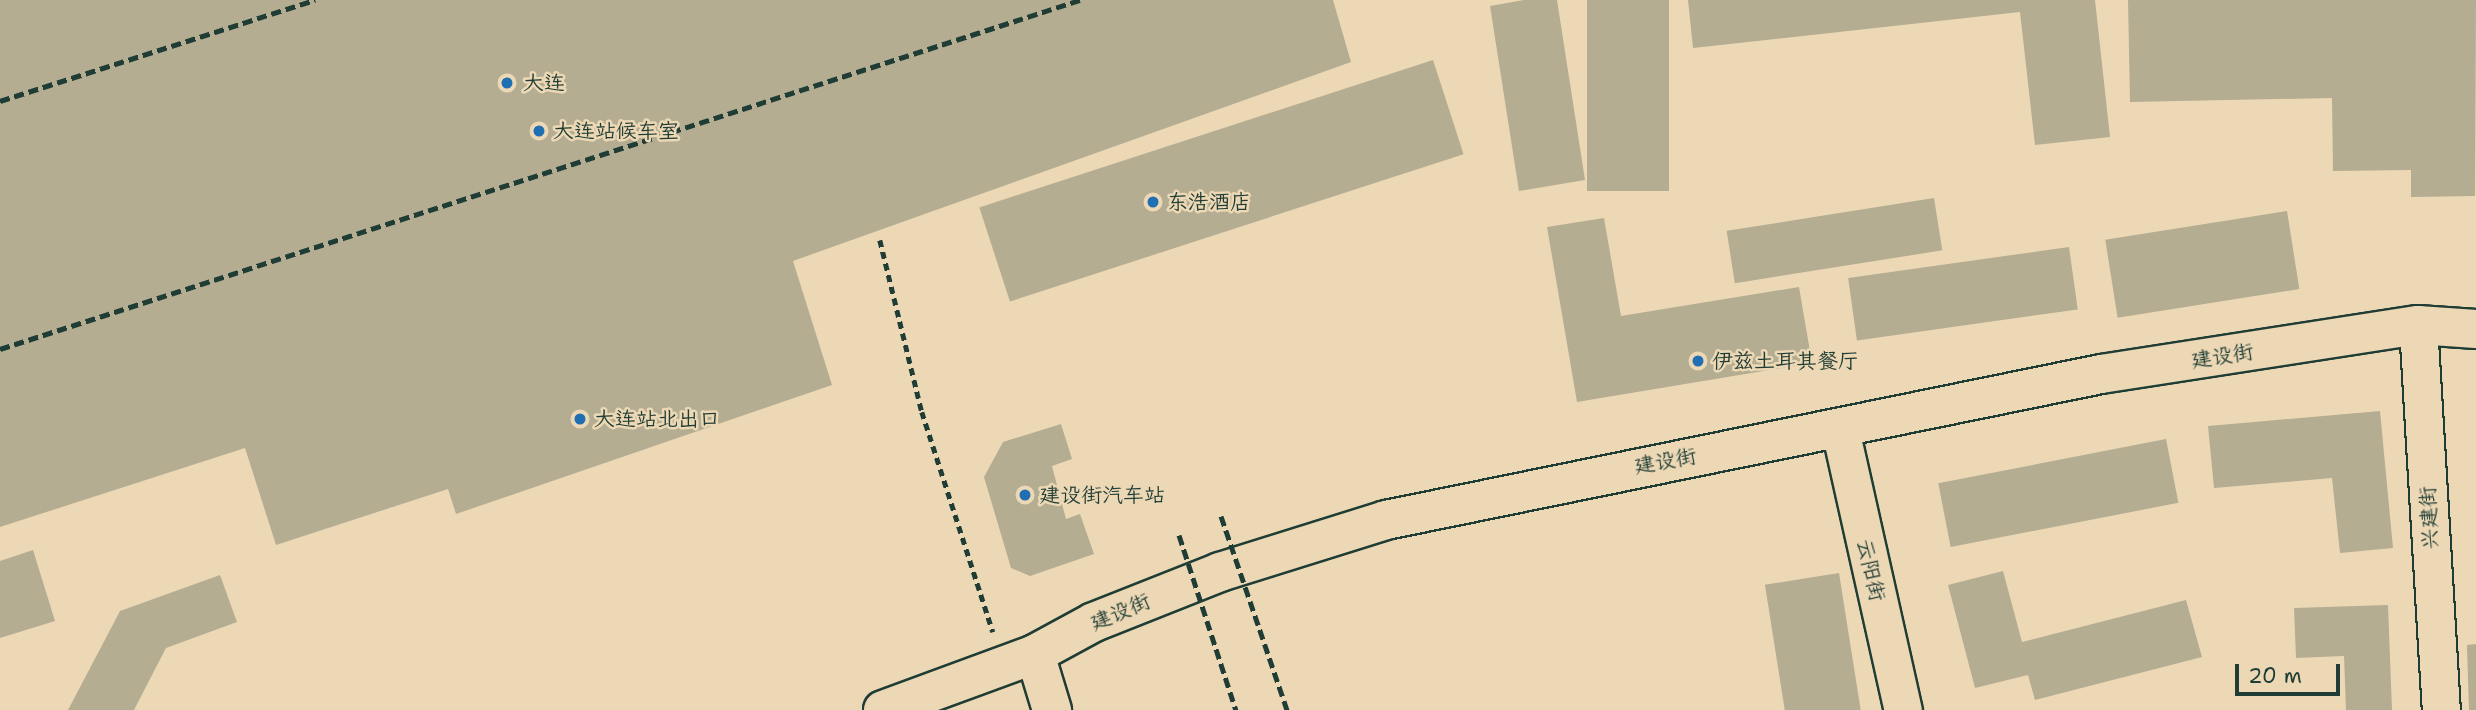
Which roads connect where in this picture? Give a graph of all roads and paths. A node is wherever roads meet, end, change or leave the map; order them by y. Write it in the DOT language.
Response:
graph roads {
  1 [pos="880,240"];
  2 [pos="2418,326"];
  3 [pos="2476,329"];
  4 [pos="1840,429"];
  5 [pos="1019,660"];
  6 [pos="883,710"];
  7 [pos="1052,710"];
  8 [pos="1903,710"];
  9 [pos="2441,710"];
  1 -- 5 [label="path"];
  2 -- 3 [label="main road, 建设街"];
  2 -- 4 [label="main road, 建设街"];
  2 -- 9 [label="street, 兴建街"];
  4 -- 5 [label="main road, 建设街"];
  4 -- 8 [label="street, 云阳街"];
  5 -- 6 [label="main road, 建设街"];
  5 -- 7 [label="main road"];
}
